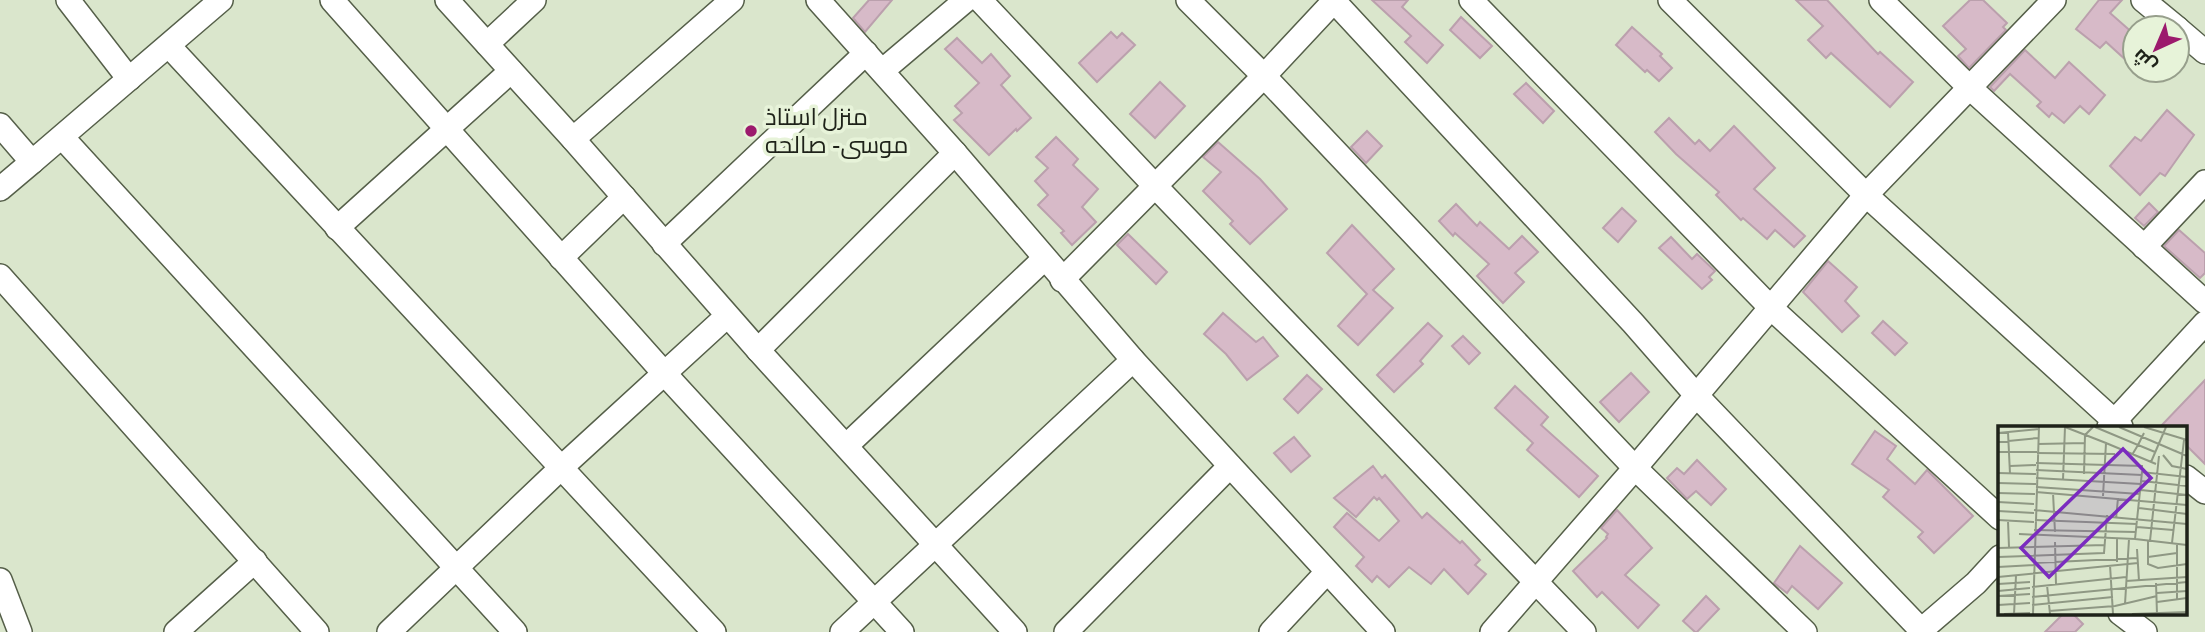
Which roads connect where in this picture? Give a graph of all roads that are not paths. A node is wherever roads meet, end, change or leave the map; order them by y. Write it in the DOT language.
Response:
graph roads {
  1 [pos="68,0"];
  2 [pos="221,0"];
  3 [pos="332,0"];
  4 [pos="447,0"];
  5 [pos="534,0"];
  6 [pos="732,0"];
  7 [pos="818,0"];
  8 [pos="966,0"];
  9 [pos="980,0"];
  10 [pos="1188,0"];
  11 [pos="1334,0"];
  12 [pos="1471,0"];
  13 [pos="1670,0"];
  14 [pos="1881,0"];
  15 [pos="2054,0"];
  16 [pos="2143,0"];
  17 [pos="2160,14"];
  18 [pos="2191,40"];
  19 [pos="487,44"];
  20 [pos="169,46"];
  21 [pos="2205,52"];
  22 [pos="866,53"];
  23 [pos="511,71"];
  24 [pos="882,71"];
  25 [pos="1264,76"];
  26 [pos="129,79"];
  27 [pos="1970,88"];
  28 [pos="0,125"];
  29 [pos="446,128"];
  30 [pos="62,137"];
  31 [pos="573,139"];
  32 [pos="955,153"];
  33 [pos="32,162"];
  34 [pos="2205,182"];
  35 [pos="1156,187"];
  36 [pos="0,189"];
  37 [pos="1866,195"];
  38 [pos="624,197"];
  39 [pos="337,228"];
  40 [pos="664,244"];
  41 [pos="2144,247"];
  42 [pos="561,258"];
  43 [pos="1044,259"];
  44 [pos="0,276"];
  45 [pos="1062,280"];
  46 [pos="2205,302"];
  47 [pos="1770,306"];
  48 [pos="727,316"];
  49 [pos="2205,323"];
  50 [pos="758,350"];
  51 [pos="1133,360"];
  52 [pos="664,373"];
  53 [pos="1696,395"];
  54 [pos="2115,425"];
  55 [pos="846,446"];
  56 [pos="1230,466"];
  57 [pos="562,467"];
  58 [pos="1635,468"];
  59 [pos="2188,479"];
  60 [pos="2205,492"];
  61 [pos="1998,516"];
  62 [pos="936,545"];
  63 [pos="1998,558"];
  64 [pos="255,561"];
  65 [pos="455,568"];
  66 [pos="1327,572"];
  67 [pos="0,580"];
  68 [pos="1536,583"];
  69 [pos="874,601"];
  70 [pos="2121,614"];
  71 [pos="1921,631"];
  72 [pos="20,632"];
  73 [pos="176,632"];
  74 [pos="317,632"];
  75 [pos="389,632"];
  76 [pos="514,632"];
  77 [pos="714,632"];
  78 [pos="842,632"];
  79 [pos="902,632"];
  80 [pos="1015,632"];
  81 [pos="1066,632"];
  82 [pos="1271,632"];
  83 [pos="1382,632"];
  84 [pos="1492,632"];
  85 [pos="1584,632"];
  86 [pos="1805,632"];
  87 [pos="2145,632"];
  1 -- 26 [label="street"];
  2 -- 20 [label="street"];
  3 -- 29 [label="street"];
  4 -- 19 [label="street"];
  5 -- 19 [label="street"];
  6 -- 31 [label="street"];
  7 -- 22 [label="street"];
  8 -- 24 [label="street"];
  9 -- 35 [label="street"];
  10 -- 25 [label="street"];
  11 -- 25 [label="street"];
  11 -- 53 [label="street"];
  12 -- 47 [label="street"];
  13 -- 37 [label="street"];
  14 -- 27 [label="street"];
  15 -- 27 [label="street"];
  16 -- 17 [label="street"];
  18 -- 21 [label="street"];
  19 -- 23 [label="street"];
  20 -- 26 [label="street"];
  20 -- 39 [label="street"];
  22 -- 24 [label="street"];
  22 -- 40 [label="street"];
  23 -- 29 [label="street"];
  23 -- 31 [label="street"];
  24 -- 32 [label="street"];
  25 -- 35 [label="street"];
  25 -- 58 [label="street"];
  26 -- 30 [label="street"];
  27 -- 37 [label="street"];
  27 -- 41 [label="street"];
  28 -- 33 [label="street"];
  29 -- 39 [label="street"];
  29 -- 42 [label="street"];
  30 -- 33 [label="street"];
  30 -- 65 [label="street"];
  31 -- 38 [label="street"];
  32 -- 43 [label="street"];
  32 -- 50 [label="street"];
  33 -- 36 [label="street"];
  34 -- 41 [label="street"];
  35 -- 45 [label="street"];
  35 -- 68 [label="street"];
  37 -- 47 [label="street"];
  37 -- 54 [label="street"];
  38 -- 40 [label="street"];
  38 -- 42 [label="street"];
  39 -- 57 [label="street"];
  40 -- 48 [label="street"];
  41 -- 46 [label="street"];
  42 -- 52 [label="street"];
  43 -- 45 [label="street"];
  43 -- 55 [label="street"];
  44 -- 64 [label="street"];
  45 -- 51 [label="street"];
  47 -- 53 [label="street"];
  47 -- 61 [label="street"];
  48 -- 50 [label="street"];
  48 -- 52 [label="street"];
  49 -- 54 [label="street"];
  50 -- 55 [label="street"];
  51 -- 56 [label="street"];
  51 -- 62 [label="street"];
  52 -- 57 [label="street"];
  52 -- 69 [label="street"];
  53 -- 58 [label="street"];
  53 -- 71 [label="street"];
  55 -- 62 [label="street"];
  56 -- 66 [label="street"];
  56 -- 81 [label="street"];
  57 -- 65 [label="street"];
  57 -- 77 [label="street"];
  58 -- 68 [label="street"];
  58 -- 86 [label="street"];
  59 -- 60 [label="street"];
  62 -- 69 [label="street"];
  62 -- 80 [label="street"];
  63 -- 71 [label="street"];
  64 -- 73 [label="street"];
  64 -- 74 [label="street"];
  65 -- 75 [label="street"];
  65 -- 76 [label="street"];
  66 -- 82 [label="street"];
  66 -- 83 [label="street"];
  67 -- 72 [label="street"];
  68 -- 84 [label="street"];
  68 -- 85 [label="street"];
  69 -- 78 [label="street"];
  69 -- 79 [label="street"];
  70 -- 87 [label="street"];
}
